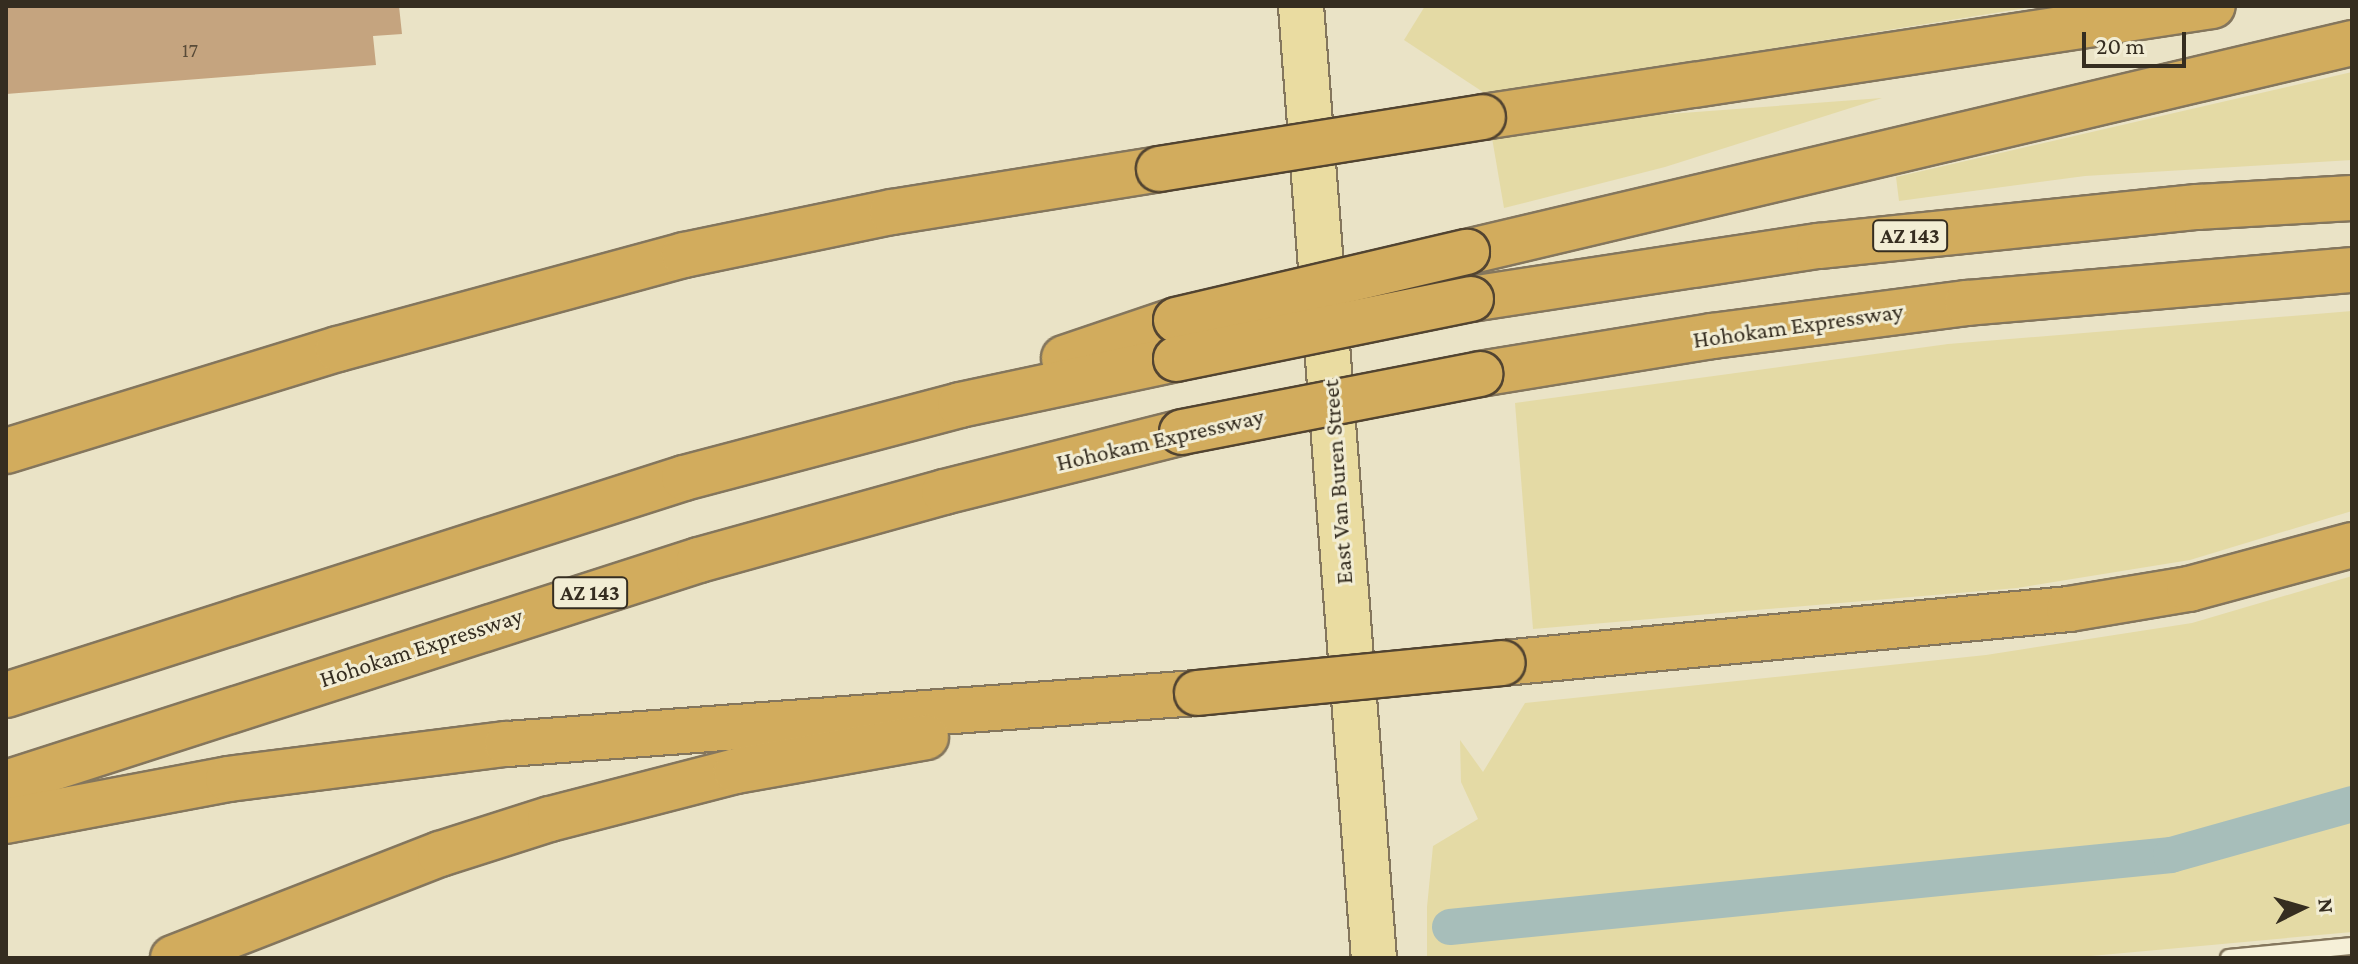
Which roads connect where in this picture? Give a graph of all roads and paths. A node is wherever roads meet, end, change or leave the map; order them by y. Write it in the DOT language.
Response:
graph roads {
  1 [pos="1301,6"];
  2 [pos="2213,6"];
  3 [pos="2352,43"];
  4 [pos="2352,198"];
  5 [pos="2352,270"];
  6 [pos="1176,339"];
  7 [pos="6,451"];
  8 [pos="2352,545"];
  9 [pos="1197,693"];
  10 [pos="6,695"];
  11 [pos="6,783"];
  12 [pos="6,821"];
  13 [pos="2352,946"];
  14 [pos="173,958"];
  15 [pos="1374,958"];
  16 [pos="2229,958"];
  1 -- 15 [label="main road, East Van Buren Street"];
  2 -- 7 [label="highway, bridge"];
  3 -- 6 [label="highway, bridge"];
  4 -- 6 [label="highway, AZ 143, bridge"];
  5 -- 11 [label="highway, Hohokam Expressway / AZ 143, bridge"];
  6 -- 10 [label="highway, AZ 143"];
  8 -- 9 [label="highway, bridge"];
  9 -- 12 [label="highway"];
  9 -- 14 [label="highway"];
  13 -- 16 [label="lane"];
}
